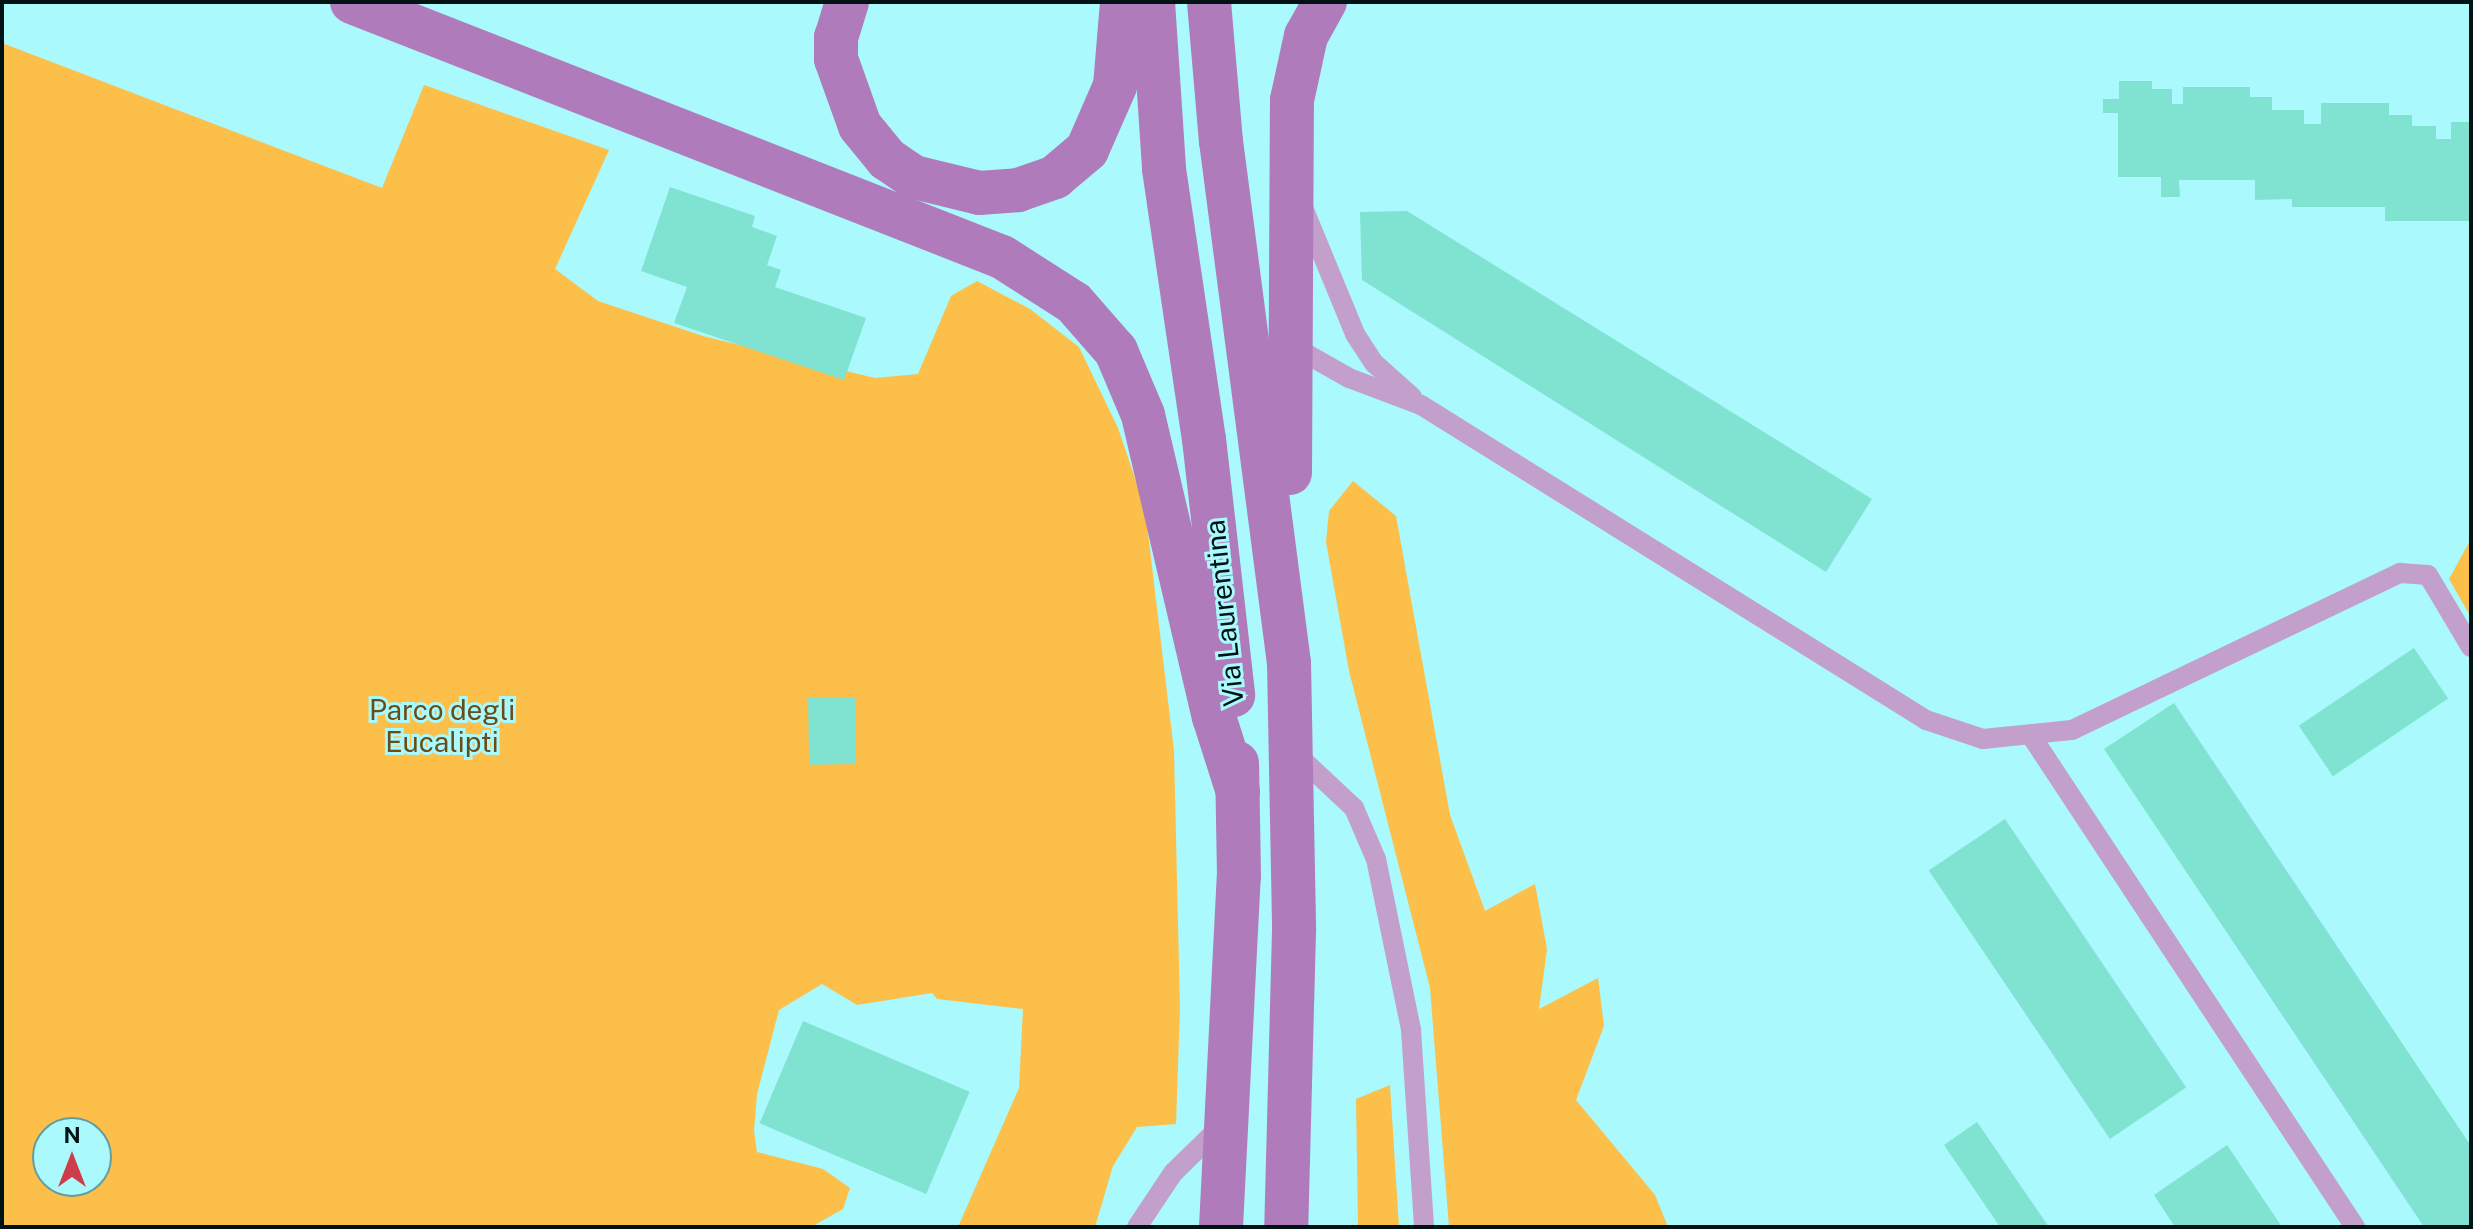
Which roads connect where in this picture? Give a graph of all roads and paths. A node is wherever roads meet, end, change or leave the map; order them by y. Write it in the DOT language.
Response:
graph roads {
  1 [pos="352,2"];
  2 [pos="847,2"];
  3 [pos="1122,2"];
  4 [pos="1153,2"];
  5 [pos="1209,2"];
  6 [pos="1325,2"];
  7 [pos="1290,170"];
  8 [pos="1289,344"];
  9 [pos="1421,405"];
  10 [pos="2471,647"];
  11 [pos="1289,663"];
  12 [pos="2032,737"];
  13 [pos="1292,750"];
  14 [pos="1238,792"];
  15 [pos="1224,1123"];
  16 [pos="1137,1227"];
  17 [pos="1221,1227"];
  18 [pos="1286,1227"];
  19 [pos="1424,1227"];
  20 [pos="2355,1227"];
  1 -- 14 [label="main road"];
  2 -- 3 [label="main road"];
  4 -- 14 [label="main road, Via Laurentina"];
  5 -- 11 [label="main road, Via Laurentina"];
  6 -- 7 [label="main road"];
  7 -- 8 [label="main road"];
  7 -- 9 [label="lane"];
  8 -- 9 [label="lane"];
  8 -- 11 [label="main road"];
  9 -- 12 [label="lane"];
  10 -- 12 [label="lane"];
  11 -- 13 [label="main road, Via Laurentina"];
  12 -- 20 [label="lane"];
  13 -- 18 [label="main road, Via Laurentina"];
  13 -- 19 [label="lane"];
  14 -- 15 [label="main road, Via Laurentina"];
  15 -- 16 [label="lane"];
  15 -- 17 [label="main road, Via Laurentina"];
}
